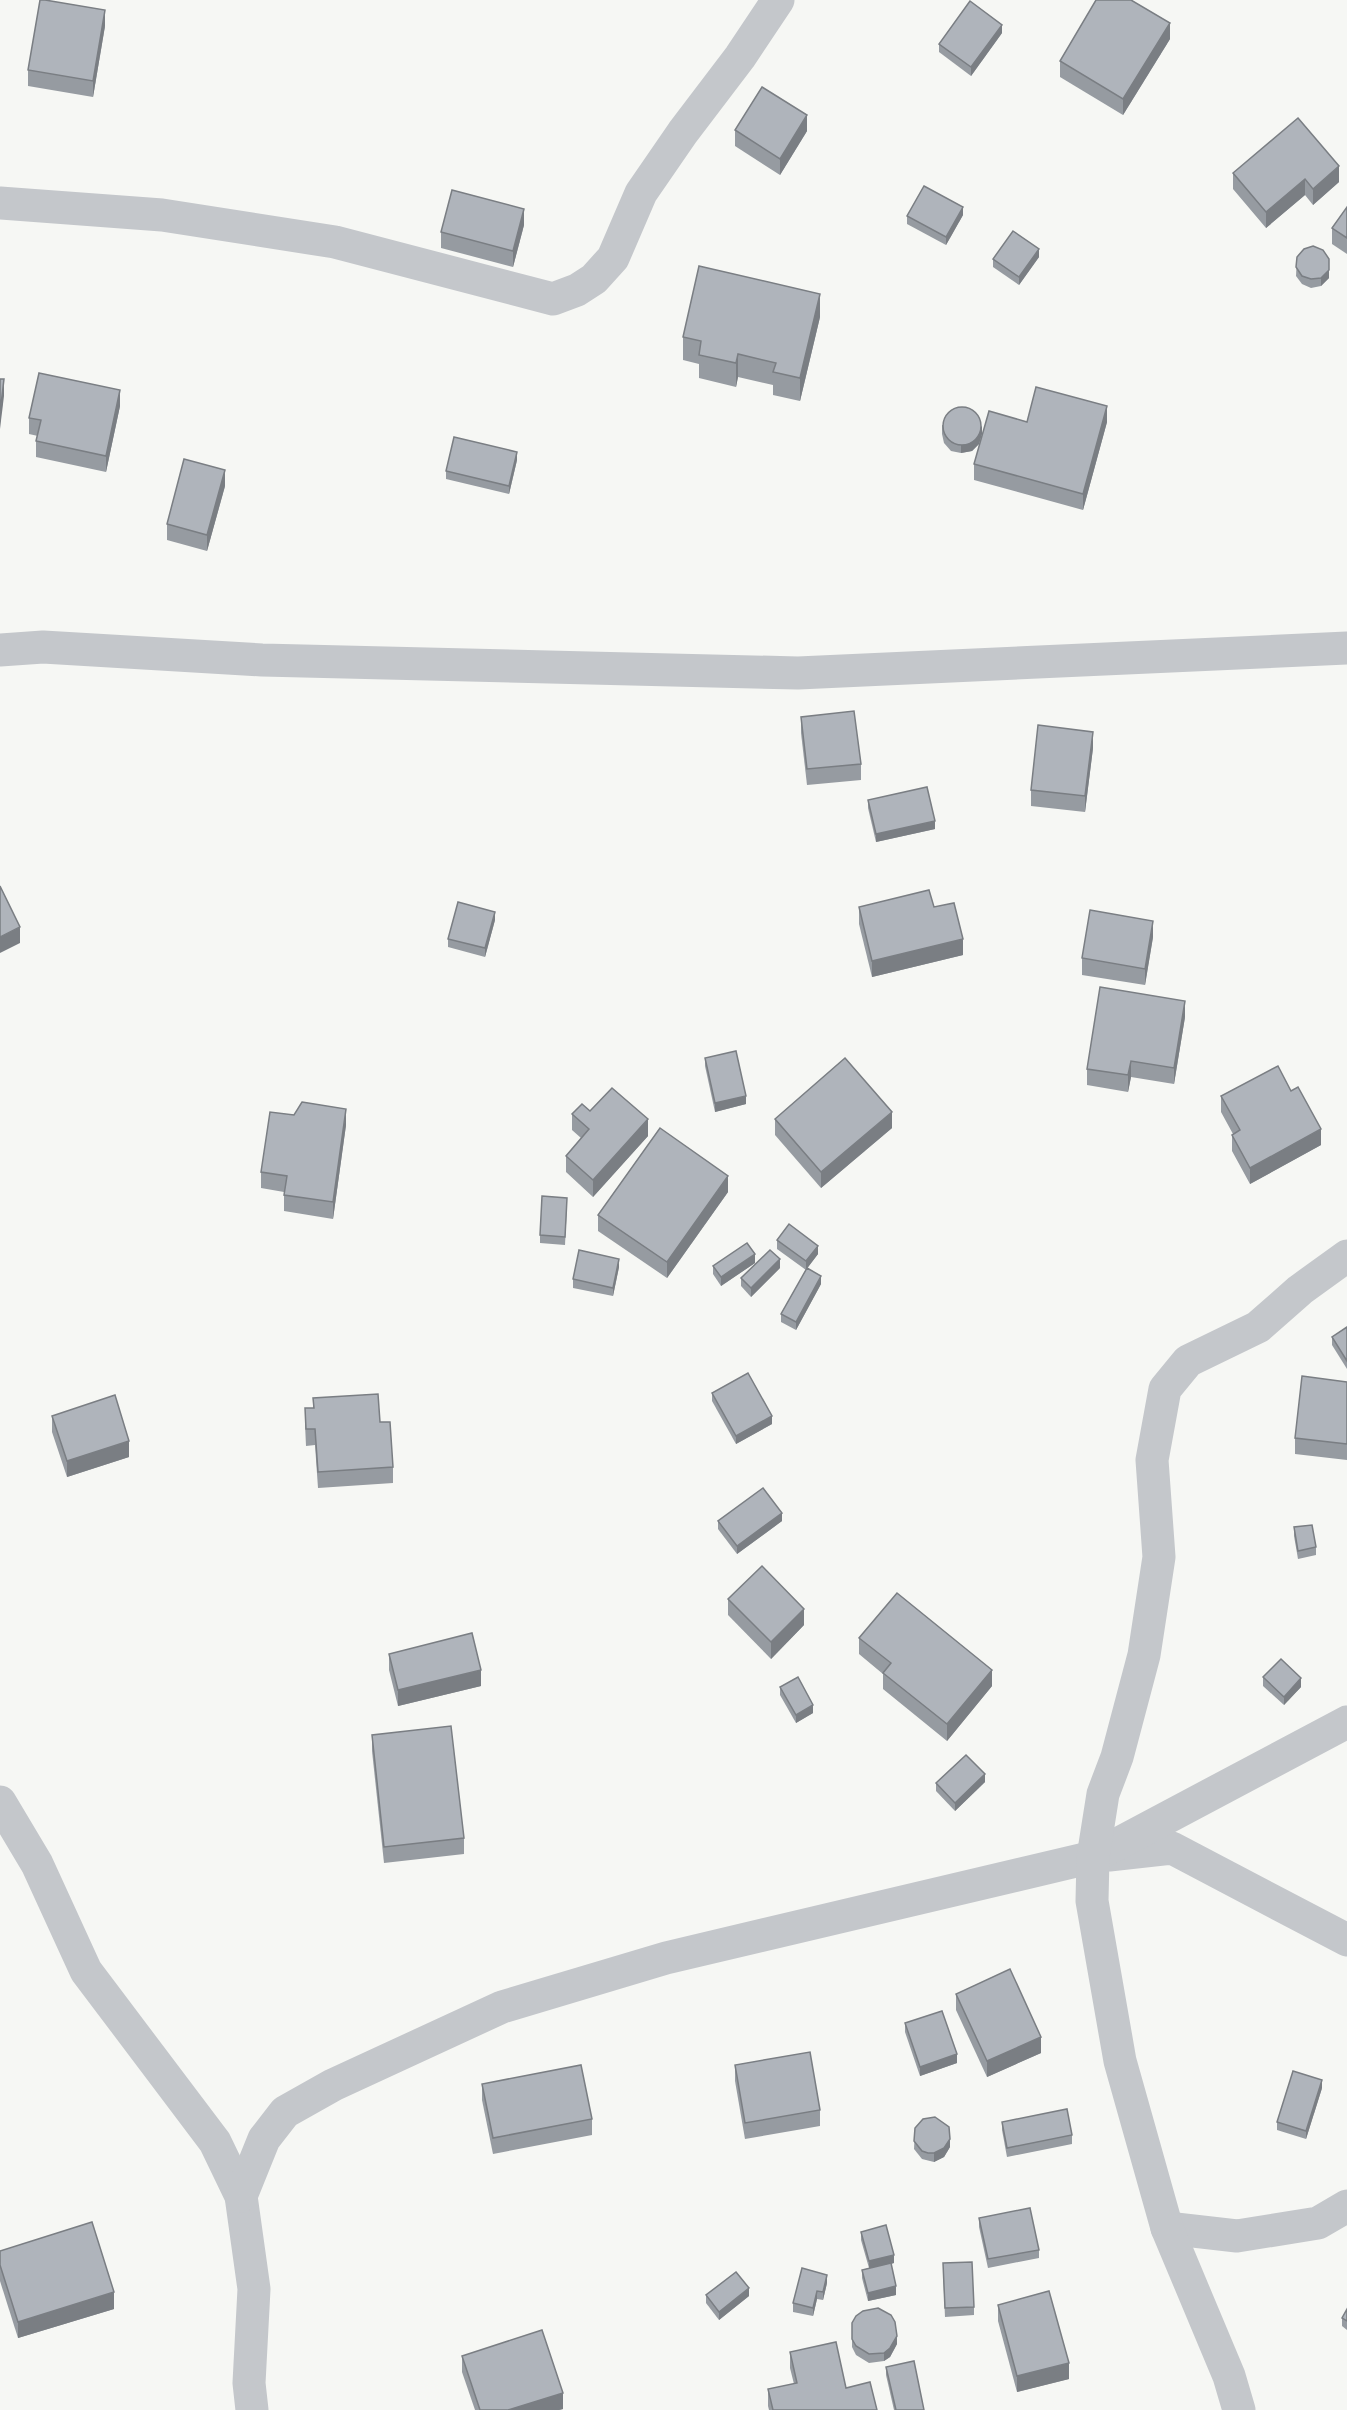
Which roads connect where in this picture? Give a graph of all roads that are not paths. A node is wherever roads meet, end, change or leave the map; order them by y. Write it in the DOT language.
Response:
graph roads {
  1 [pos="778,0"];
  2 [pos="0,202"];
  3 [pos="0,626"];
  4 [pos="43,647"];
  5 [pos="1347,648"];
  6 [pos="0,650"];
  7 [pos="1347,1256"];
  8 [pos="1347,1722"];
  9 [pos="0,1802"];
  10 [pos="1093,1857"];
  11 [pos="1347,1940"];
  12 [pos="241,2196"];
  13 [pos="1347,2206"];
  14 [pos="1167,2228"];
  15 [pos="252,2410"];
  16 [pos="1239,2410"];
  1 -- 2 [label="street"];
  3 -- 4 [label="street"];
  4 -- 5 [label="street"];
  4 -- 6 [label="street"];
  7 -- 10 [label="street"];
  8 -- 10 [label="street"];
  9 -- 12 [label="street"];
  10 -- 11 [label="street"];
  10 -- 12 [label="street"];
  10 -- 14 [label="street"];
  12 -- 15 [label="street"];
  13 -- 14 [label="street"];
  14 -- 16 [label="street"];
}
